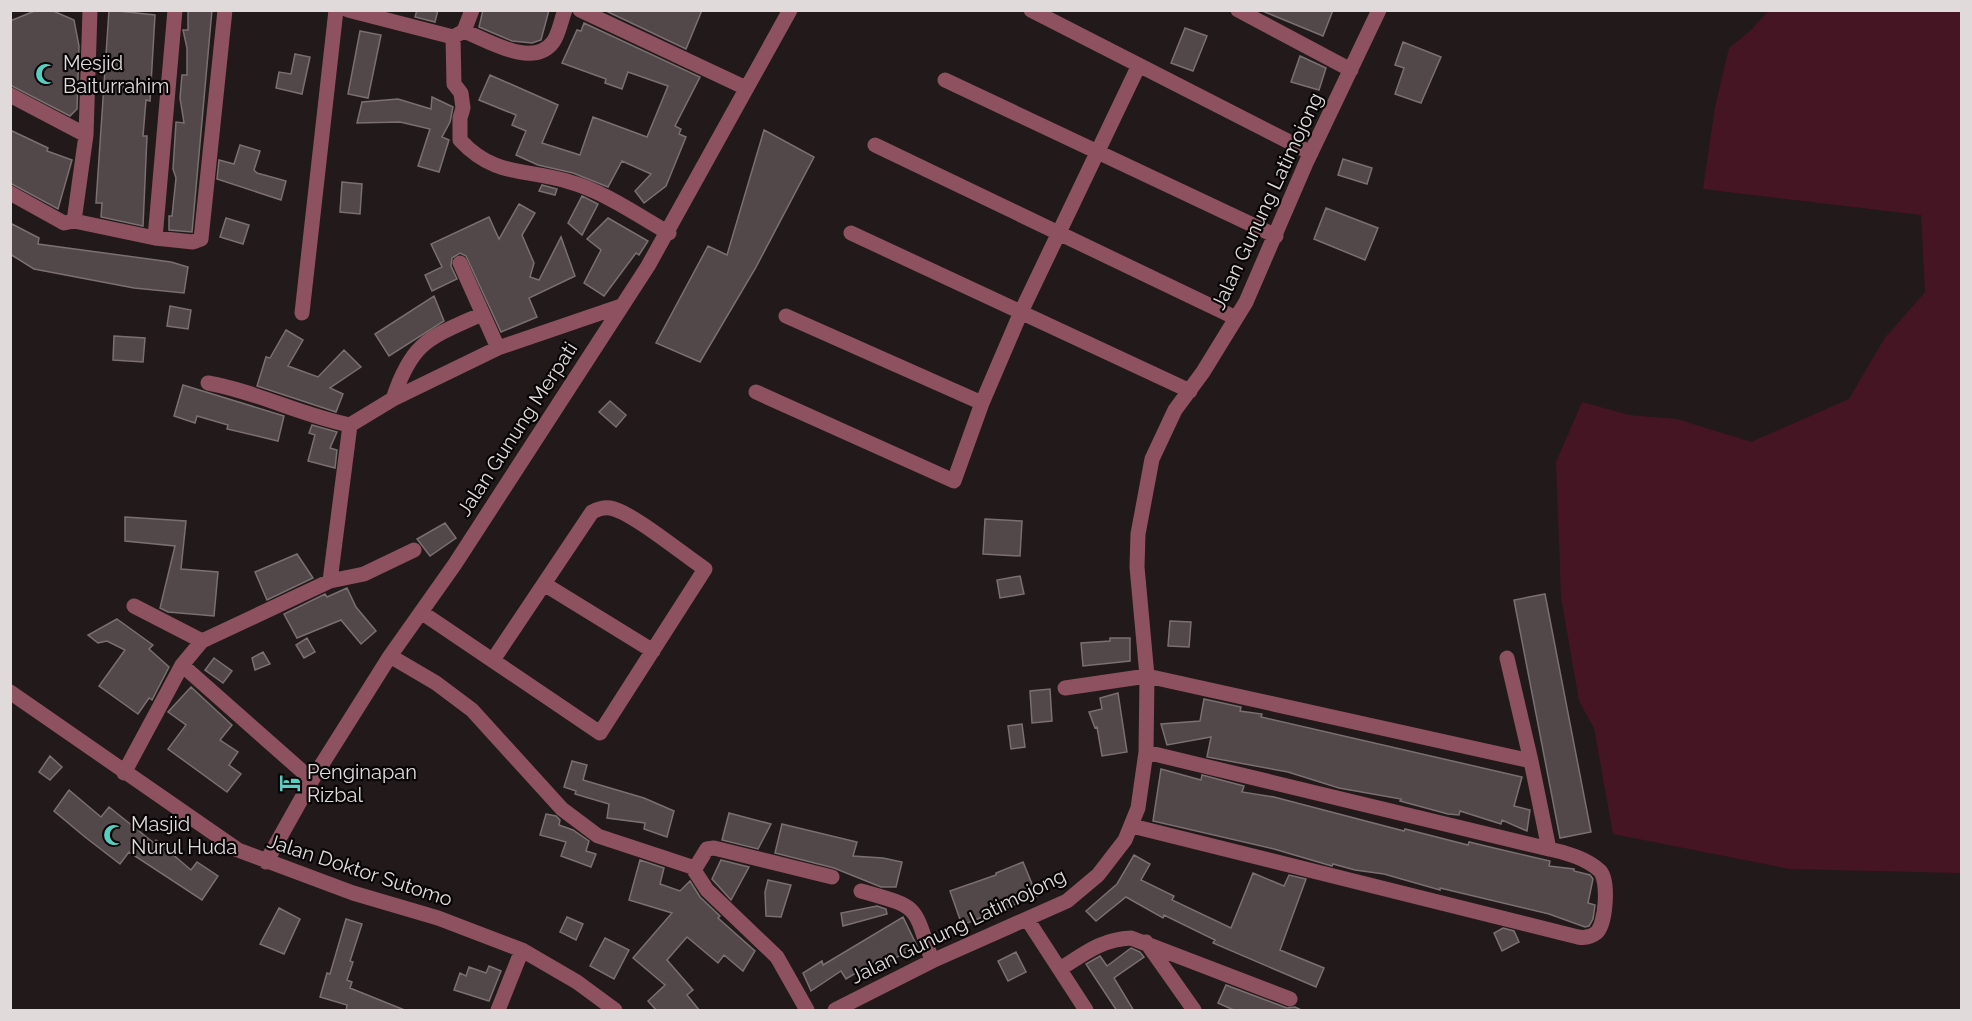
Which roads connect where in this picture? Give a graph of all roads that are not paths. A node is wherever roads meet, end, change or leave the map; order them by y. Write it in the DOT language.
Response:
graph roads {
  1 [pos="90,10"];
  2 [pos="175,10"];
  3 [pos="225,10"];
  4 [pos="336,10"];
  5 [pos="348,10"];
  6 [pos="472,10"];
  7 [pos="565,10"];
  8 [pos="580,10"];
  9 [pos="790,10"];
  10 [pos="1031,10"];
  11 [pos="1238,10"];
  12 [pos="1379,10"];
  13 [pos="459,34"];
  14 [pos="1139,65"];
  15 [pos="1351,70"];
  16 [pos="945,80"];
  17 [pos="746,88"];
  18 [pos="10,94"];
  19 [pos="86,135"];
  20 [pos="875,145"];
  21 [pos="1099,153"];
  22 [pos="1311,153"];
  23 [pos="10,193"];
  24 [pos="74,221"];
  25 [pos="669,233"];
  26 [pos="851,233"];
  27 [pos="1060,236"];
  28 [pos="1276,237"];
  29 [pos="154,238"];
  30 [pos="460,264"];
  31 [pos="621,306"];
  32 [pos="1021,312"];
  33 [pos="302,313"];
  34 [pos="482,314"];
  35 [pos="786,316"];
  36 [pos="1236,318"];
  37 [pos="498,348"];
  38 [pos="208,383"];
  39 [pos="1190,390"];
  40 [pos="756,392"];
  41 [pos="393,399"];
  42 [pos="982,403"];
  43 [pos="350,425"];
  44 [pos="414,550"];
  45 [pos="330,581"];
  46 [pos="544,584"];
  47 [pos="134,606"];
  48 [pos="421,612"];
  49 [pos="202,641"];
  50 [pos="653,651"];
  51 [pos="390,656"];
  52 [pos="1507,658"];
  53 [pos="493,660"];
  54 [pos="182,665"];
  55 [pos="1148,676"];
  56 [pos="1065,688"];
  57 [pos="10,692"];
  58 [pos="1146,752"];
  59 [pos="1531,761"];
  60 [pos="124,773"];
  61 [pos="312,780"];
  62 [pos="1132,826"];
  63 [pos="1549,849"];
  64 [pos="266,862"];
  65 [pos="694,870"];
  66 [pos="832,876"];
  67 [pos="861,891"];
  68 [pos="1027,919"];
  69 [pos="1146,942"];
  70 [pos="522,950"];
  71 [pos="932,961"];
  72 [pos="1060,969"];
  73 [pos="1290,999"];
  74 [pos="609,1008"];
  75 [pos="498,1011"];
  76 [pos="807,1011"];
  77 [pos="835,1011"];
  78 [pos="1086,1011"];
  79 [pos="1194,1011"];
  1 -- 19 [label="street"];
  2 -- 29 [label="street"];
  3 -- 29 [label="street"];
  4 -- 33 [label="street"];
  5 -- 13 [label="street"];
  6 -- 13 [label="street"];
  7 -- 13 [label="street"];
  8 -- 17 [label="street"];
  9 -- 17 [label="street, Jalan Gunung Merpati"];
  10 -- 14 [label="street"];
  11 -- 15 [label="street"];
  12 -- 15 [label="street, Jalan Gunung Latimojong"];
  13 -- 25 [label="street"];
  14 -- 21 [label="street"];
  14 -- 22 [label="street"];
  15 -- 22 [label="street, Jalan Gunung Latimojong"];
  16 -- 21 [label="street"];
  17 -- 25 [label="street, Jalan Gunung Merpati"];
  18 -- 19 [label="street"];
  19 -- 24 [label="street"];
  20 -- 27 [label="street"];
  21 -- 27 [label="street"];
  21 -- 28 [label="street"];
  22 -- 28 [label="street, Jalan Gunung Latimojong"];
  23 -- 24 [label="street"];
  24 -- 29 [label="street"];
  25 -- 31 [label="street, Jalan Gunung Merpati"];
  26 -- 32 [label="street"];
  27 -- 32 [label="street"];
  27 -- 36 [label="street"];
  28 -- 36 [label="street, Jalan Gunung Latimojong"];
  30 -- 34 [label="street"];
  31 -- 37 [label="street"];
  31 -- 48 [label="street, Jalan Gunung Merpati"];
  32 -- 39 [label="street"];
  32 -- 42 [label="street"];
  34 -- 37 [label="street"];
  34 -- 41 [label="street"];
  35 -- 42 [label="street"];
  36 -- 39 [label="street, Jalan Gunung Latimojong"];
  37 -- 41 [label="street"];
  38 -- 43 [label="street"];
  39 -- 55 [label="street, Jalan Gunung Latimojong"];
  40 -- 42 [label="street"];
  41 -- 43 [label="street"];
  43 -- 45 [label="street"];
  44 -- 45 [label="street"];
  45 -- 49 [label="street"];
  46 -- 50 [label="street"];
  46 -- 50 [label="street"];
  46 -- 53 [label="street"];
  47 -- 49 [label="street"];
  48 -- 51 [label="street, Jalan Gunung Merpati"];
  48 -- 53 [label="street"];
  49 -- 54 [label="street"];
  50 -- 53 [label="street"];
  51 -- 61 [label="street, Jalan Gunung Merpati"];
  51 -- 65 [label="street"];
  52 -- 59 [label="street"];
  54 -- 60 [label="street"];
  54 -- 61 [label="street"];
  55 -- 56 [label="street"];
  55 -- 58 [label="street, Jalan Gunung Latimojong"];
  55 -- 59 [label="street"];
  57 -- 60 [label="street, Jalan Doktor Sutomo"];
  58 -- 62 [label="street, Jalan Gunung Latimojong"];
  58 -- 63 [label="street"];
  59 -- 63 [label="street"];
  60 -- 64 [label="street, Jalan Doktor Sutomo"];
  61 -- 64 [label="street, Jalan Gunung Merpati"];
  62 -- 63 [label="street"];
  62 -- 68 [label="street, Jalan Gunung Latimojong"];
  64 -- 70 [label="street, Jalan Doktor Sutomo"];
  65 -- 66 [label="street"];
  65 -- 76 [label="street"];
  67 -- 71 [label="street"];
  68 -- 71 [label="street, Jalan Gunung Latimojong"];
  68 -- 72 [label="street"];
  69 -- 72 [label="street"];
  69 -- 73 [label="street"];
  69 -- 79 [label="street"];
  70 -- 74 [label="street, Jalan Doktor Sutomo"];
  70 -- 75 [label="street"];
  71 -- 77 [label="street, Jalan Gunung Latimojong"];
  72 -- 78 [label="street"];
}
